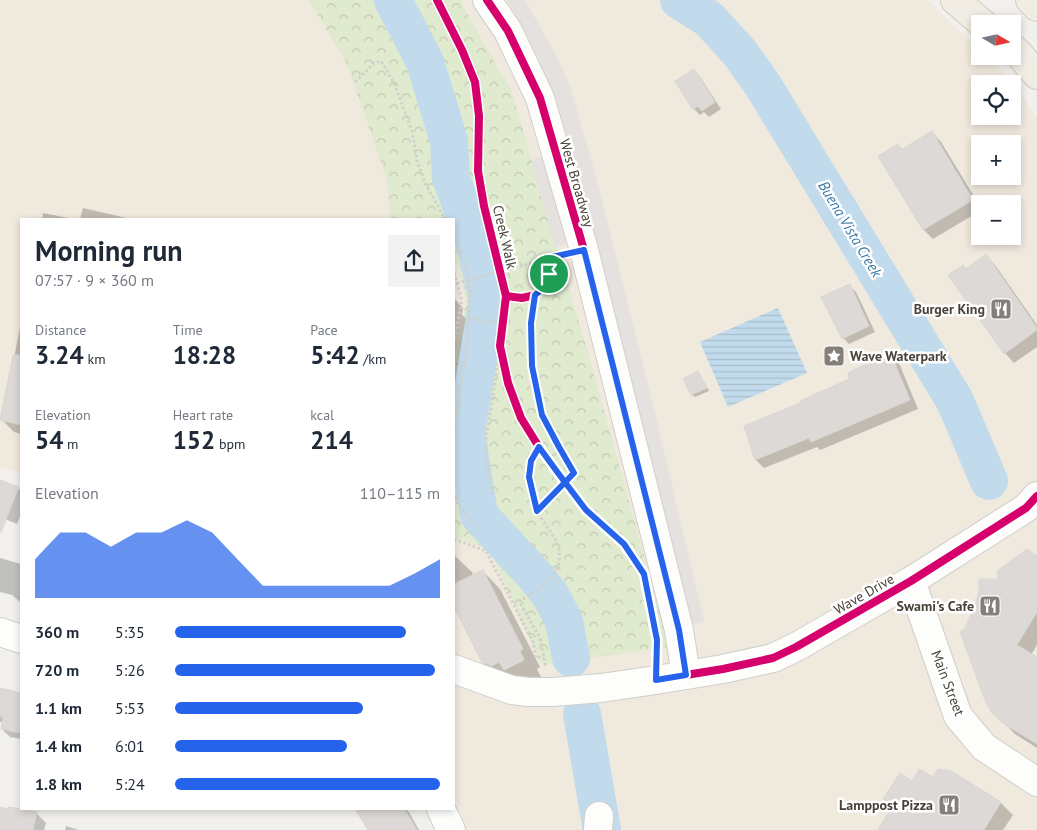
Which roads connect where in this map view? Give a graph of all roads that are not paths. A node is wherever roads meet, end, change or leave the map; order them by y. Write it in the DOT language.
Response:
graph roads {
  1 [pos="487,0"];
  2 [pos="955,0"];
  3 [pos="1030,0"];
  4 [pos="1037,7"];
  5 [pos="972,15"];
  6 [pos="1021,57"];
  7 [pos="1037,75"];
  8 [pos="1037,496"];
  9 [pos="911,581"];
  10 [pos="0,632"];
  11 [pos="20,639"];
  12 [pos="455,670"];
  13 [pos="686,675"];
  14 [pos="1037,782"];
  15 [pos="441,810"];
  16 [pos="451,830"];
  1 -- 13 [label="street, West Broadway"];
  2 -- 5 [label="main road"];
  3 -- 4 [label="main road"];
  6 -- 7 [label="main road"];
  8 -- 9 [label="street, Wave Drive"];
  9 -- 13 [label="street, Wave Drive"];
  9 -- 14 [label="street, Main Street"];
  10 -- 11 [label="street"];
  12 -- 13 [label="street, Wave Drive"];
  15 -- 16 [label="street"];
}
